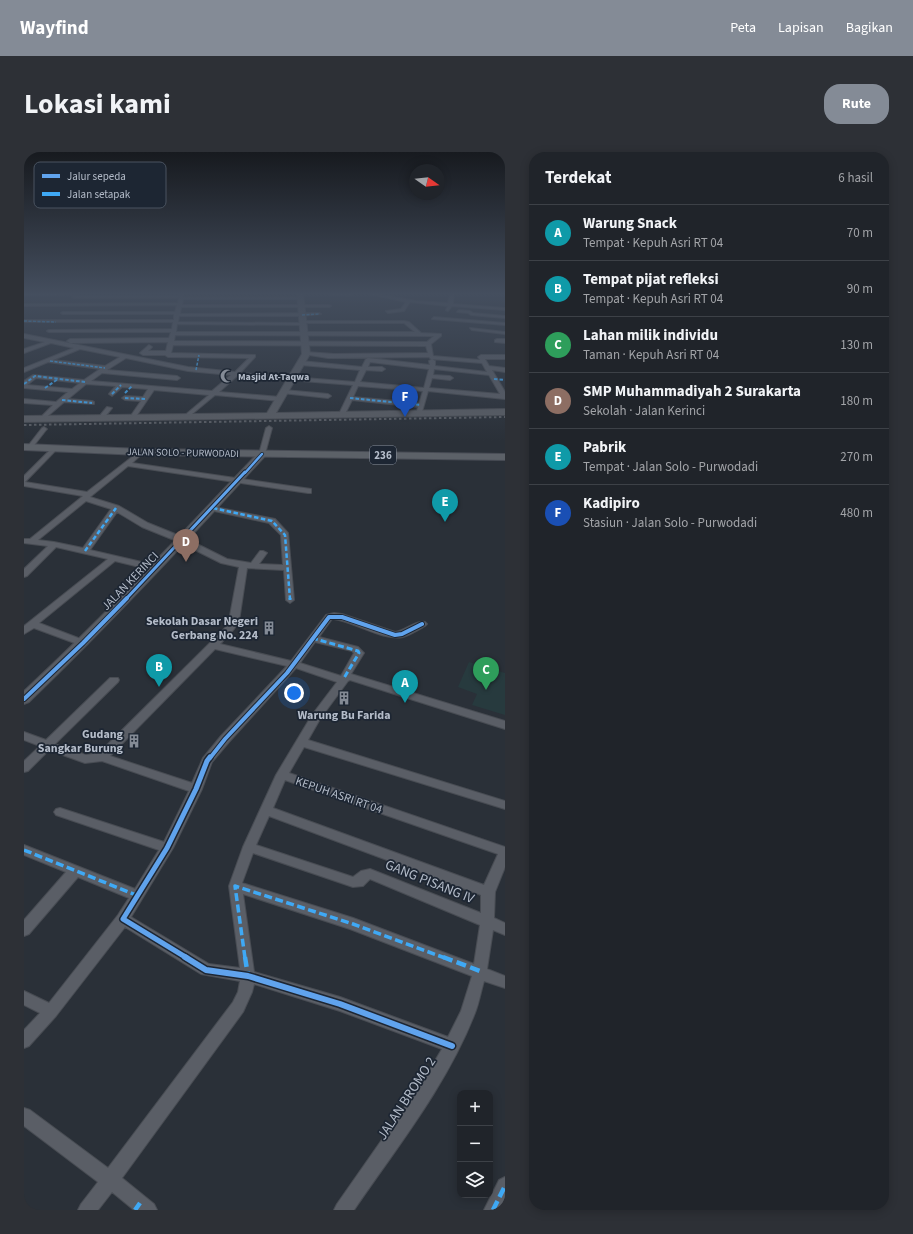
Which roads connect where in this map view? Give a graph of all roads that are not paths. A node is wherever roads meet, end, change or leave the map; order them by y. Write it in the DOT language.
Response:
graph roads {
  1 [pos="46,342"];
  2 [pos="57,342"];
  3 [pos="170,342"];
  4 [pos="232,342"];
  5 [pos="305,344"];
  6 [pos="428,344"];
  7 [pos="80,347"];
  8 [pos="149,347"];
  9 [pos="24,351"];
  10 [pos="168,354"];
  11 [pos="199,355"];
  12 [pos="126,356"];
  13 [pos="328,356"];
  14 [pos="431,356"];
  15 [pos="505,357"];
  16 [pos="304,358"];
  17 [pos="50,361"];
  18 [pos="484,362"];
  19 [pos="167,364"];
  20 [pos="365,365"];
  21 [pos="432,367"];
  22 [pos="103,369"];
  23 [pos="382,369"];
  24 [pos="24,370"];
  25 [pos="196,370"];
  26 [pos="505,370"];
  27 [pos="65,373"];
  28 [pos="236,374"];
  29 [pos="491,374"];
  30 [pos="430,376"];
  31 [pos="92,377"];
  32 [pos="177,378"];
  33 [pos="292,378"];
  34 [pos="450,378"];
  35 [pos="58,379"];
  36 [pos="505,380"];
  37 [pos="85,382"];
  38 [pos="357,384"];
  39 [pos="24,385"];
  40 [pos="121,385"];
  41 [pos="132,386"];
  42 [pos="467,386"];
  43 [pos="45,388"];
  44 [pos="152,388"];
  45 [pos="425,390"];
  46 [pos="73,391"];
  47 [pos="213,393"];
  48 [pos="466,393"];
  49 [pos="112,394"];
  50 [pos="282,396"];
  51 [pos="328,396"];
  52 [pos="351,396"];
  53 [pos="505,396"];
  54 [pos="379,397"];
  55 [pos="146,399"];
  56 [pos="62,400"];
  57 [pos="24,401"];
  58 [pos="92,403"];
  59 [pos="56,404"];
  60 [pos="109,408"];
  61 [pos="420,409"];
  62 [pos="505,412"];
  63 [pos="342,414"];
  64 [pos="270,415"];
  65 [pos="186,416"];
  66 [pos="133,417"];
  67 [pos="101,418"];
  68 [pos="24,419"];
  69 [pos="42,419"];
  70 [pos="269,428"];
  71 [pos="44,429"];
  72 [pos="27,447"];
  73 [pos="55,448"];
  74 [pos="141,452"];
  75 [pos="262,454"];
  76 [pos="505,457"];
  77 [pos="128,464"];
  78 [pos="24,480"];
  79 [pos="237,480"];
  80 [pos="24,484"];
  81 [pos="308,491"];
  82 [pos="87,497"];
  83 [pos="116,508"];
  84 [pos="213,508"];
  85 [pos="182,540"];
  86 [pos="28,541"];
  87 [pos="54,544"];
  88 [pos="85,551"];
  89 [pos="263,553"];
  90 [pos="114,558"];
  91 [pos="243,564"];
  92 [pos="253,566"];
  93 [pos="156,568"];
  94 [pos="288,568"];
  95 [pos="24,574"];
  96 [pos="290,600"];
  97 [pos="33,624"];
  98 [pos="422,624"];
  99 [pos="24,631"];
  100 [pos="312,638"];
  101 [pos="83,643"];
  102 [pos="212,645"];
  103 [pos="293,664"];
  104 [pos="344,678"];
  105 [pos="114,680"];
  106 [pos="24,699"];
  107 [pos="505,726"];
  108 [pos="24,736"];
  109 [pos="301,742"];
  110 [pos="48,746"];
  111 [pos="102,757"];
  112 [pos="24,768"];
  113 [pos="282,775"];
  114 [pos="196,789"];
  115 [pos="505,805"];
  116 [pos="266,810"];
  117 [pos="60,812"];
  118 [pos="249,847"];
  119 [pos="167,848"];
  120 [pos="24,850"];
  121 [pos="505,852"];
  122 [pos="76,870"];
  123 [pos="235,886"];
  124 [pos="488,892"];
  125 [pos="136,896"];
  126 [pos="123,919"];
  127 [pos="487,921"];
  128 [pos="505,929"];
  129 [pos="24,930"];
  130 [pos="480,971"];
  131 [pos="248,976"];
  132 [pos="505,982"];
  133 [pos="24,998"];
  134 [pos="51,1011"];
  135 [pos="24,1041"];
  136 [pos="452,1046"];
  137 [pos="24,1116"];
  138 [pos="110,1180"];
  139 [pos="505,1186"];
  140 [pos="141,1208"];
  141 [pos="349,1208"];
  142 [pos="87,1210"];
  143 [pos="493,1210"];
  1 -- 9 [label="street"];
  2 -- 7 [label="street"];
  3 -- 10 [label="street"];
  4 -- 5 [label="street"];
  5 -- 6 [label="street"];
  5 -- 16 [label="street"];
  6 -- 14 [label="street"];
  7 -- 12 [label="street"];
  7 -- 17 [label="street"];
  8 -- 10 [label="street"];
  10 -- 11 [label="street"];
  10 -- 19 [label="street"];
  11 -- 25 [label="street"];
  11 -- 28 [label="street"];
  12 -- 19 [label="street"];
  12 -- 22 [label="street"];
  13 -- 14 [label="street"];
  13 -- 16 [label="street"];
  13 -- 20 [label="street"];
  14 -- 18 [label="street"];
  14 -- 21 [label="street"];
  15 -- 18 [label="street"];
  16 -- 20 [label="street"];
  16 -- 33 [label="street"];
  17 -- 22 [label="street"];
  17 -- 24 [label="street"];
  18 -- 29 [label="street"];
  19 -- 25 [label="street"];
  20 -- 21 [label="street"];
  20 -- 23 [label="street"];
  20 -- 38 [label="street"];
  21 -- 29 [label="street"];
  21 -- 30 [label="street"];
  22 -- 31 [label="street"];
  22 -- 32 [label="street"];
  25 -- 28 [label="street"];
  26 -- 29 [label="street"];
  27 -- 31 [label="street"];
  28 -- 33 [label="street"];
  28 -- 47 [label="street"];
  29 -- 36 [label="street"];
  29 -- 53 [label="street"];
  30 -- 34 [label="street"];
  30 -- 45 [label="street"];
  31 -- 37 [label="street"];
  33 -- 38 [label="street"];
  33 -- 50 [label="street"];
  35 -- 37 [label="street"];
  35 -- 39 [label="street"];
  35 -- 43 [label="street"];
  37 -- 40 [label="street"];
  37 -- 46 [label="street"];
  38 -- 45 [label="street"];
  38 -- 52 [label="street"];
  39 -- 43 [label="street"];
  40 -- 41 [label="street"];
  40 -- 49 [label="street"];
  41 -- 44 [label="street"];
  41 -- 55 [label="street"];
  42 -- 48 [label="street"];
  43 -- 46 [label="street"];
  44 -- 47 [label="street"];
  44 -- 55 [label="street"];
  45 -- 48 [label="street"];
  45 -- 61 [label="street"];
  46 -- 56 [label="street"];
  47 -- 50 [label="street"];
  47 -- 65 [label="street"];
  48 -- 53 [label="street"];
  50 -- 51 [label="street"];
  50 -- 64 [label="street"];
  52 -- 54 [label="street"];
  52 -- 61 [label="street"];
  52 -- 63 [label="street"];
  55 -- 66 [label="street"];
  56 -- 58 [label="street"];
  56 -- 59 [label="street"];
  57 -- 59 [label="street"];
  59 -- 69 [label="street"];
  60 -- 67 [label="street"];
  61 -- 62 [label="street"];
  61 -- 63 [label="street"];
  63 -- 64 [label="street"];
  64 -- 65 [label="street"];
  65 -- 66 [label="street"];
  66 -- 67 [label="street"];
  67 -- 69 [label="street"];
  68 -- 69 [label="street"];
  70 -- 75 [label="street"];
  71 -- 72 [label="street, JALAN SOLO - PURWODADI"];
  72 -- 73 [label="main road, JALAN SOLO - PURWODADI / 236"];
  73 -- 74 [label="main road, JALAN SOLO - PURWODADI / 236"];
  73 -- 78 [label="street"];
  74 -- 75 [label="main road, JALAN SOLO - PURWODADI / 236"];
  74 -- 77 [label="street"];
  75 -- 76 [label="main road, JALAN SOLO - PURWODADI / 236"];
  75 -- 79 [label="street, JALAN KERINCI"];
  77 -- 79 [label="street"];
  77 -- 82 [label="street"];
  79 -- 81 [label="street"];
  79 -- 84 [label="street, JALAN KERINCI"];
  80 -- 82 [label="street"];
  82 -- 83 [label="street"];
  82 -- 86 [label="street"];
  83 -- 85 [label="street"];
  83 -- 88 [label="street"];
  84 -- 85 [label="street, JALAN KERINCI"];
  84 -- 94 [label="street"];
  85 -- 91 [label="street"];
  85 -- 93 [label="street, JALAN KERINCI"];
  86 -- 87 [label="street"];
  87 -- 88 [label="street"];
  87 -- 95 [label="street"];
  88 -- 90 [label="street"];
  89 -- 92 [label="street"];
  90 -- 93 [label="street"];
  90 -- 97 [label="street"];
  91 -- 92 [label="street"];
  91 -- 102 [label="street"];
  92 -- 94 [label="street"];
  93 -- 101 [label="street, JALAN KERINCI"];
  94 -- 96 [label="street"];
  97 -- 99 [label="street"];
  97 -- 101 [label="street"];
  98 -- 100 [label="street"];
  100 -- 103 [label="street"];
  100 -- 104 [label="street, KEPUH ASRI RT 04"];
  101 -- 106 [label="street, JALAN KERINCI"];
  102 -- 103 [label="street"];
  102 -- 111 [label="street"];
  103 -- 104 [label="street"];
  103 -- 114 [label="street"];
  104 -- 107 [label="street"];
  104 -- 109 [label="street, KEPUH ASRI RT 04"];
  105 -- 110 [label="street"];
  108 -- 110 [label="street"];
  109 -- 113 [label="street, KEPUH ASRI RT 04"];
  109 -- 115 [label="street"];
  110 -- 111 [label="street"];
  110 -- 112 [label="street"];
  111 -- 114 [label="street"];
  113 -- 116 [label="street"];
  113 -- 121 [label="street, KEPUH ASRI RT 04"];
  114 -- 119 [label="street"];
  116 -- 118 [label="street"];
  116 -- 124 [label="street"];
  117 -- 119 [label="street"];
  118 -- 123 [label="street"];
  118 -- 127 [label="street, GANG PISANG IV"];
  119 -- 125 [label="street"];
  120 -- 122 [label="street"];
  121 -- 124 [label="street, JALAN BROMO 2"];
  122 -- 125 [label="street"];
  122 -- 129 [label="street"];
  123 -- 130 [label="street"];
  123 -- 131 [label="street"];
  124 -- 127 [label="street, JALAN BROMO 2"];
  125 -- 126 [label="street"];
  126 -- 131 [label="street"];
  126 -- 134 [label="street"];
  127 -- 128 [label="street, GANG PISANG IV"];
  127 -- 130 [label="street, JALAN BROMO 2"];
  130 -- 132 [label="street"];
  130 -- 136 [label="street, JALAN BROMO 2"];
  131 -- 136 [label="street"];
  131 -- 138 [label="street"];
  133 -- 134 [label="street"];
  134 -- 135 [label="street"];
  136 -- 141 [label="street, JALAN BROMO 2"];
  137 -- 138 [label="street"];
  138 -- 140 [label="street"];
  138 -- 142 [label="street"];
  139 -- 143 [label="street"];
}
